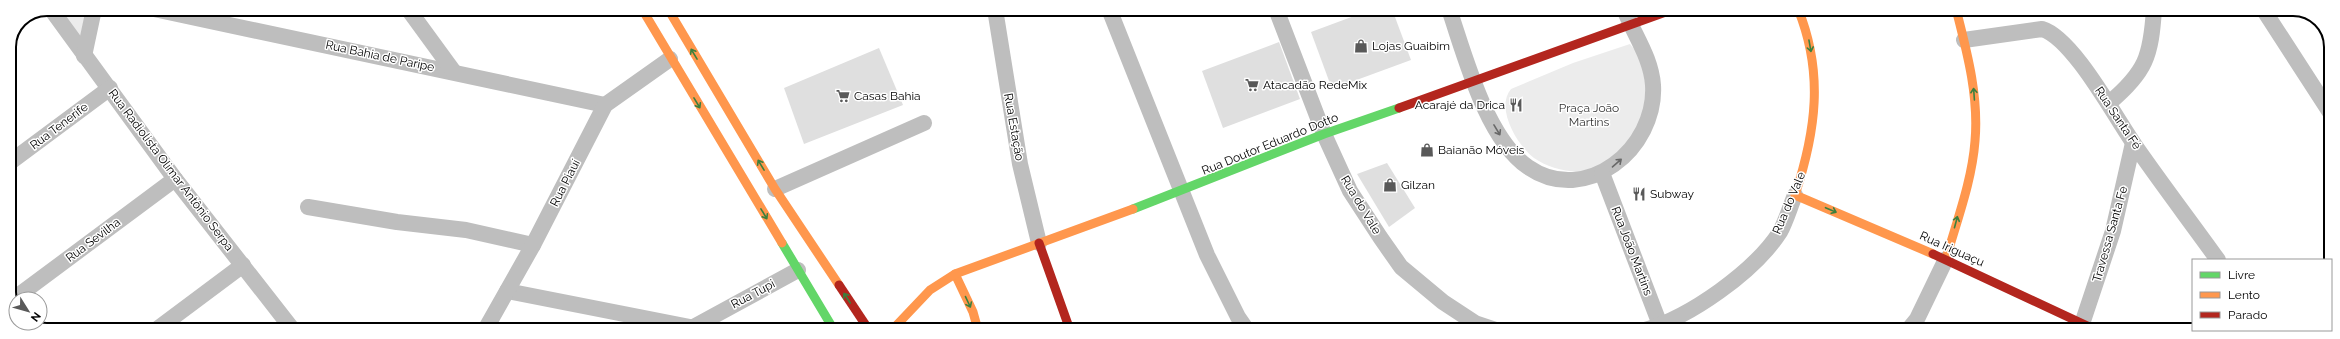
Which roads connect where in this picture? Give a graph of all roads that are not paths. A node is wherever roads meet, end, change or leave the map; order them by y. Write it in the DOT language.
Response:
graph roads {
  1 [pos="56,16"];
  2 [pos="93,16"];
  3 [pos="187,16"];
  4 [pos="413,16"];
  5 [pos="646,16"];
  6 [pos="672,16"];
  7 [pos="996,16"];
  8 [pos="1112,16"];
  9 [pos="1279,16"];
  10 [pos="1451,16"];
  11 [pos="1626,16"];
  12 [pos="1656,16"];
  13 [pos="1800,16"];
  14 [pos="1958,16"];
  15 [pos="2154,16"];
  16 [pos="2268,16"];
  17 [pos="1630,26"];
  18 [pos="1964,40"];
  19 [pos="84,56"];
  20 [pos="670,59"];
  21 [pos="454,72"];
  22 [pos="1474,82"];
  23 [pos="110,88"];
  24 [pos="2109,102"];
  25 [pos="2324,103"];
  26 [pos="605,105"];
  27 [pos="924,123"];
  28 [pos="1324,134"];
  29 [pos="2133,143"];
  30 [pos="16,158"];
  31 [pos="1602,173"];
  32 [pos="175,179"];
  33 [pos="775,189"];
  34 [pos="1182,191"];
  35 [pos="1795,195"];
  36 [pos="308,207"];
  37 [pos="1039,243"];
  38 [pos="533,245"];
  39 [pos="1946,259"];
  40 [pos="2217,259"];
  41 [pos="243,265"];
  42 [pos="798,270"];
  43 [pos="955,274"];
  44 [pos="24,291"];
  45 [pos="507,291"];
  46 [pos="165,323"];
  47 [pos="288,323"];
  48 [pos="489,323"];
  49 [pos="660,323"];
  50 [pos="700,323"];
  51 [pos="830,323"];
  52 [pos="864,323"];
  53 [pos="899,323"];
  54 [pos="976,323"];
  55 [pos="1068,323"];
  56 [pos="1242,323"];
  57 [pos="1469,323"];
  58 [pos="1659,323"];
  59 [pos="1669,323"];
  60 [pos="1914,323"];
  61 [pos="2076,323"];
  62 [pos="2087,323"];
  1 -- 19 [label="street, Rua Radiolista Olimar Antônio Serpa"];
  2 -- 19 [label="street"];
  3 -- 21 [label="street, Rua Bahia de Paripe"];
  4 -- 21 [label="street"];
  5 -- 20 [label="main road"];
  33 -- 6 [label="main road, one-way"];
  7 -- 37 [label="street, Rua Estação"];
  8 -- 34 [label="street"];
  9 -- 28 [label="street, Rua do Vale"];
  10 -- 22 [label="street"];
  11 -- 17 [label="street"];
  12 -- 17 [label="main road, Rua Doutor Eduardo Dotto"];
  13 -- 35 [label="main road, Rua do Vale, one-way"];
  14 -- 18 [label="main road"];
  15 -- 24 [label="street"];
  16 -- 25 [label="street"];
  17 -- 22 [label="main road, Rua Doutor Eduardo Dotto"];
  31 -- 17 [label="street, one-way"];
  18 -- 24 [label="street, Rua Santa Fé"];
  39 -- 18 [label="main road, one-way"];
  19 -- 23 [label="street, Rua Radiolista Olimar Antônio Serpa"];
  20 -- 26 [label="street, Rua Piauí"];
  20 -- 42 [label="main road, one-way"];
  21 -- 26 [label="street, Rua Bahia de Paripe"];
  22 -- 28 [label="main road, Rua Doutor Eduardo Dotto"];
  22 -- 31 [label="street, one-way"];
  23 -- 30 [label="street, Rua Tenerife"];
  23 -- 32 [label="street, Rua Radiolista Olimar Antônio Serpa"];
  24 -- 29 [label="street, Rua Santa Fé"];
  26 -- 38 [label="street, Rua Piauí"];
  27 -- 33 [label="street"];
  28 -- 34 [label="main road, Rua Doutor Eduardo Dotto"];
  28 -- 57 [label="street, Rua do Vale"];
  29 -- 40 [label="street, Rua Santa Fé"];
  29 -- 62 [label="street, Travessa Santa Fe"];
  31 -- 58 [label="street, Rua João Martins"];
  32 -- 41 [label="street, Rua Radiolista Olimar Antônio Serpa"];
  32 -- 44 [label="street, Rua Sevilha"];
  52 -- 33 [label="main road, one-way"];
  34 -- 37 [label="main road, Rua Doutor Eduardo Dotto"];
  34 -- 56 [label="street"];
  35 -- 39 [label="main road, Rua Iriguaçu, one-way"];
  35 -- 59 [label="street, Rua do Vale"];
  36 -- 38 [label="street"];
  37 -- 43 [label="main road, Rua Doutor Eduardo Dotto"];
  37 -- 55 [label="main road"];
  38 -- 45 [label="street, Rua Piauí"];
  39 -- 60 [label="street"];
  39 -- 61 [label="main road, Rua Iriguaçu"];
  41 -- 46 [label="street"];
  41 -- 47 [label="street, Rua Radiolista Olimar Antônio Serpa"];
  42 -- 50 [label="street, Rua Tupi"];
  42 -- 51 [label="main road"];
  43 -- 53 [label="main road, Rua Doutor Eduardo Dotto"];
  43 -- 54 [label="main road, one-way"];
  45 -- 48 [label="street, Rua Piauí"];
  45 -- 49 [label="street"];
}
